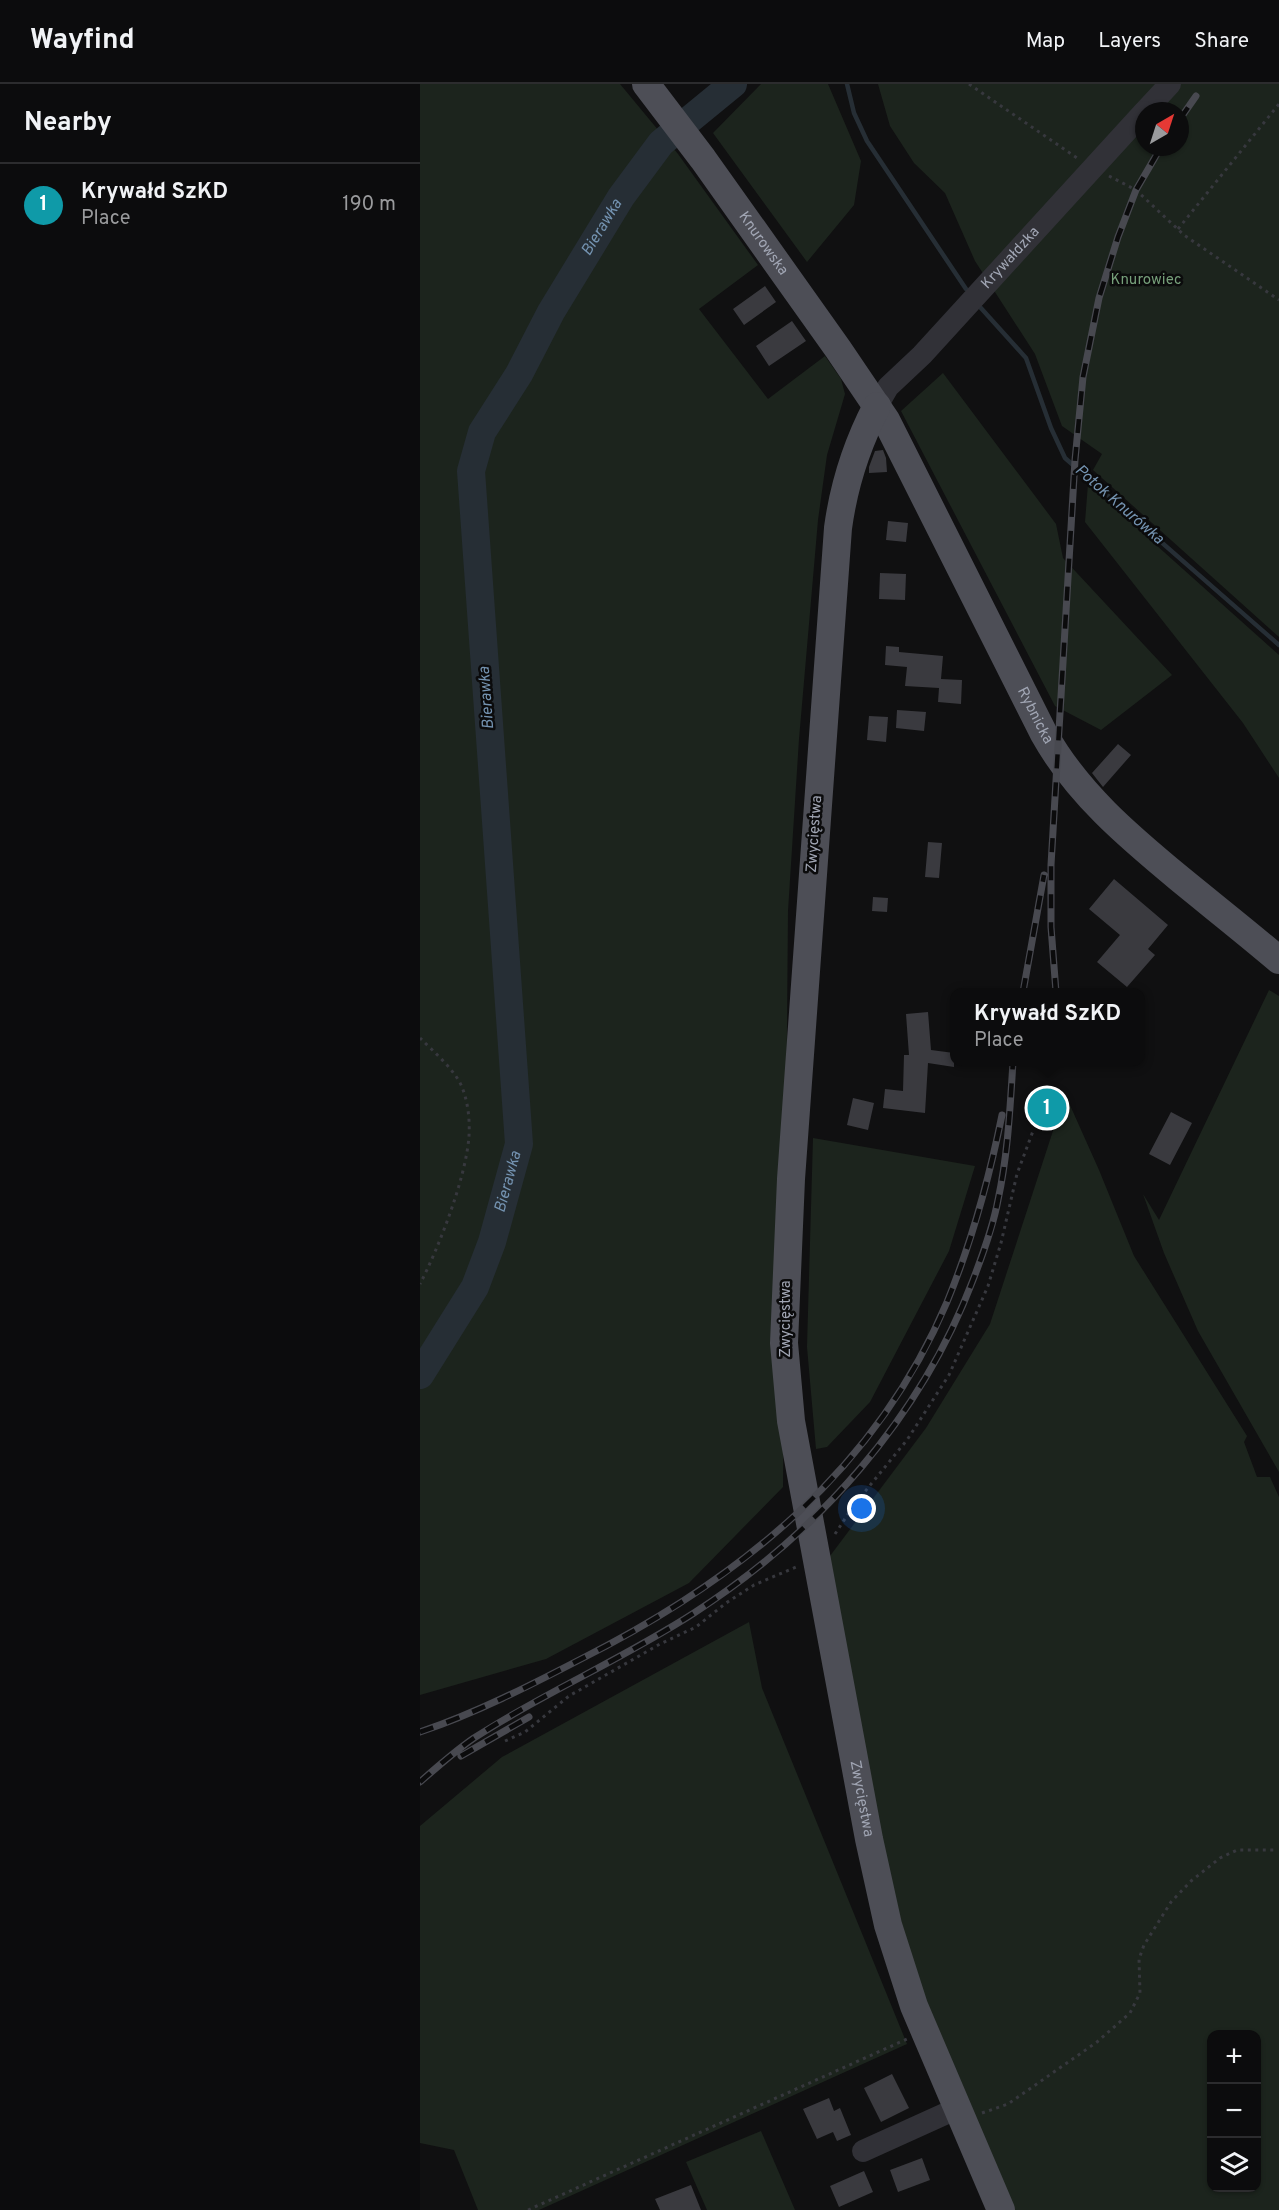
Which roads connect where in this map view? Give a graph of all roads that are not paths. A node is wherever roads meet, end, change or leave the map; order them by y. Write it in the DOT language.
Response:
graph roads {
  1 [pos="646,84"];
  2 [pos="1170,84"];
  3 [pos="1153,102"];
  4 [pos="1135,121"];
  5 [pos="877,406"];
  6 [pos="1279,960"];
  7 [pos="961,2114"];
  8 [pos="862,2151"];
  9 [pos="1001,2210"];
  1 -- 5 [label="main road, Knurowska"];
  2 -- 3 [label="street, Krywałdzka"];
  4 -- 5 [label="street, Krywałdzka"];
  5 -- 6 [label="main road, Rybnicka"];
  5 -- 7 [label="main road, Zwycięstwa"];
  7 -- 8 [label="street"];
  7 -- 9 [label="main road, Zwycięstwa"];
}
